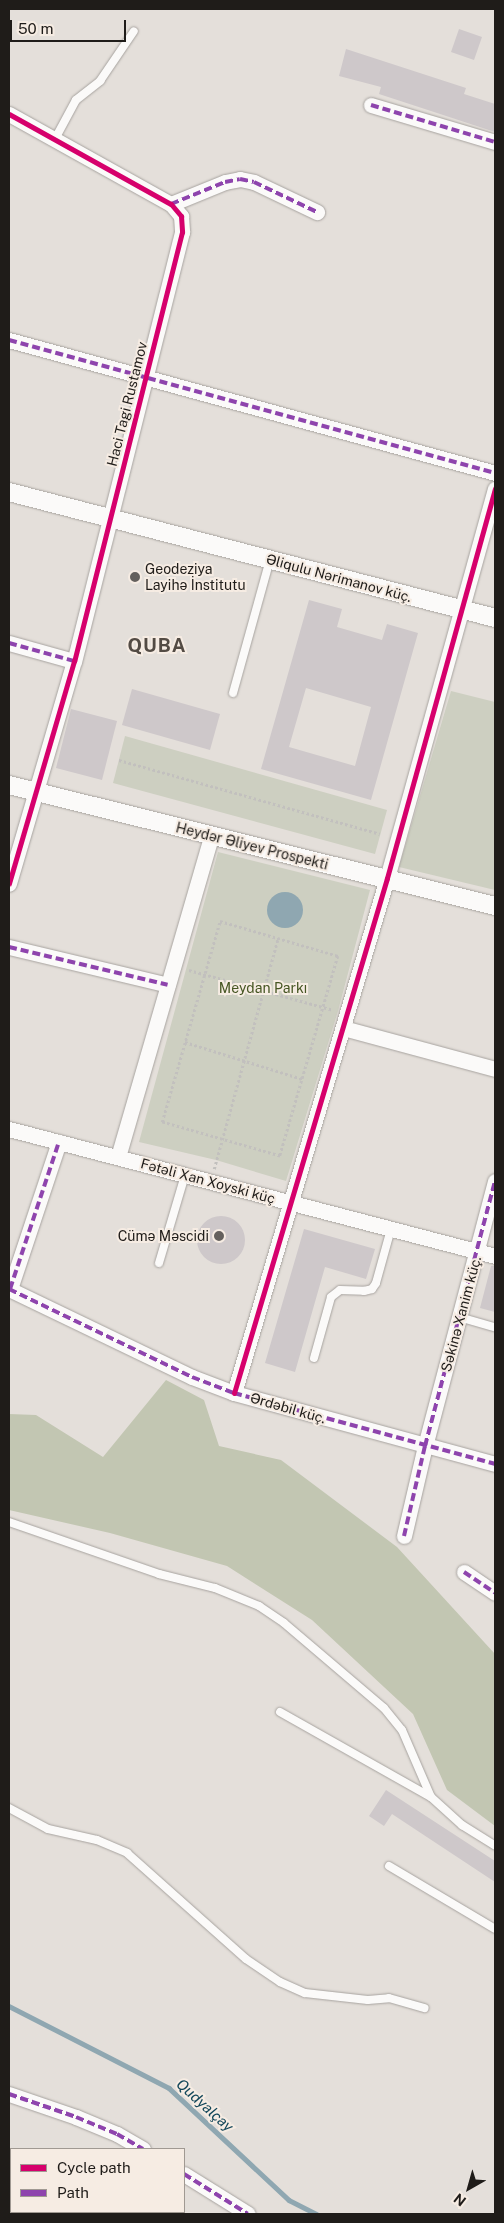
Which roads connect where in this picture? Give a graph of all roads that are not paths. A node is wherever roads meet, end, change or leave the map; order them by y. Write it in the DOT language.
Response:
graph roads {
  1 [pos="134,31"];
  2 [pos="371,105"];
  3 [pos="9,114"];
  4 [pos="54,139"];
  5 [pos="495,142"];
  6 [pos="171,204"];
  7 [pos="317,212"];
  8 [pos="9,340"];
  9 [pos="145,376"];
  10 [pos="495,473"];
  11 [pos="495,489"];
  12 [pos="9,492"];
  13 [pos="110,519"];
  14 [pos="270,560"];
  15 [pos="461,609"];
  16 [pos="495,618"];
  17 [pos="9,643"];
  18 [pos="74,661"];
  19 [pos="233,693"];
  20 [pos="9,785"];
  21 [pos="36,792"];
  22 [pos="211,836"];
  23 [pos="386,878"];
  24 [pos="9,884"];
  25 [pos="495,906"];
  26 [pos="9,947"];
  27 [pos="168,985"];
  28 [pos="344,1021"];
  29 [pos="495,1070"];
  30 [pos="9,1129"];
  31 [pos="59,1142"];
  32 [pos="118,1157"];
  33 [pos="185,1175"];
  34 [pos="495,1181"];
  35 [pos="291,1203"];
  36 [pos="391,1229"];
  37 [pos="478,1252"];
  38 [pos="495,1256"];
  39 [pos="159,1263"];
  40 [pos="10,1289"];
  41 [pos="459,1317"];
  42 [pos="495,1327"];
  43 [pos="314,1358"];
  44 [pos="234,1393"];
  45 [pos="425,1446"];
  46 [pos="495,1464"];
  47 [pos="9,1522"];
  48 [pos="404,1536"];
  49 [pos="464,1572"];
  50 [pos="495,1594"];
  51 [pos="280,1712"];
  52 [pos="432,1797"];
  53 [pos="9,1808"];
  54 [pos="495,1846"];
  55 [pos="389,1866"];
  56 [pos="495,1929"];
  57 [pos="425,2008"];
  58 [pos="9,2094"];
  59 [pos="141,2148"];
  60 [pos="185,2175"];
  61 [pos="248,2214"];
  1 -- 4 [label="lane"];
  2 -- 5 [label="street"];
  3 -- 4 [label="street"];
  4 -- 6 [label="street"];
  6 -- 7 [label="street"];
  6 -- 9 [label="street, Haci Tagi Rustamov"];
  8 -- 9 [label="street"];
  9 -- 10 [label="street"];
  9 -- 13 [label="street, Haci Tagi Rustamov"];
  11 -- 15 [label="street"];
  12 -- 13 [label="street, Əliqulu Nərimanov küç."];
  13 -- 14 [label="street, Əliqulu Nərimanov küç."];
  13 -- 18 [label="street, Haci Tagi Rustamov"];
  14 -- 15 [label="street, Əliqulu Nərimanov küç."];
  14 -- 19 [label="lane"];
  15 -- 16 [label="street, Əliqulu Nərimanov küç."];
  15 -- 23 [label="street"];
  17 -- 18 [label="street"];
  18 -- 21 [label="street, Haci Tagi Rustamov"];
  20 -- 21 [label="street, Heydər Əliyev Prospekti"];
  21 -- 22 [label="street, Heydər Əliyev Prospekti"];
  21 -- 24 [label="street, Haci Tagi Rustamov"];
  22 -- 23 [label="street, Heydər Əliyev Prospekti"];
  22 -- 27 [label="street"];
  23 -- 25 [label="street, Heydər Əliyev Prospekti"];
  23 -- 28 [label="street"];
  26 -- 27 [label="street"];
  27 -- 32 [label="street"];
  28 -- 29 [label="street"];
  28 -- 35 [label="street"];
  30 -- 31 [label="street, Fətəli Xan Xoyski küç"];
  31 -- 32 [label="street, Fətəli Xan Xoyski küç"];
  31 -- 40 [label="street"];
  32 -- 33 [label="street, Fətəli Xan Xoyski küç"];
  33 -- 35 [label="street, Fətəli Xan Xoyski küç"];
  33 -- 39 [label="lane"];
  34 -- 37 [label="street, Səkinə Xanim küç."];
  35 -- 36 [label="street, Fətəli Xan Xoyski küç"];
  35 -- 44 [label="street"];
  36 -- 37 [label="street, Fətəli Xan Xoyski küç"];
  36 -- 43 [label="lane"];
  37 -- 38 [label="street, Fətəli Xan Xoyski küç"];
  37 -- 41 [label="street, Səkinə Xanim küç."];
  40 -- 44 [label="street, Ərdəbil küç."];
  41 -- 42 [label="lane"];
  41 -- 45 [label="street, Səkinə Xanim küç."];
  44 -- 45 [label="street, Ərdəbil küç."];
  45 -- 46 [label="street, Ərdəbil küç."];
  45 -- 48 [label="street, Səkinə Xanim küç."];
  47 -- 52 [label="lane"];
  49 -- 50 [label="street"];
  51 -- 52 [label="lane"];
  52 -- 54 [label="lane"];
  53 -- 57 [label="lane"];
  55 -- 56 [label="lane"];
  58 -- 59 [label="street"];
  60 -- 61 [label="street"];
}
